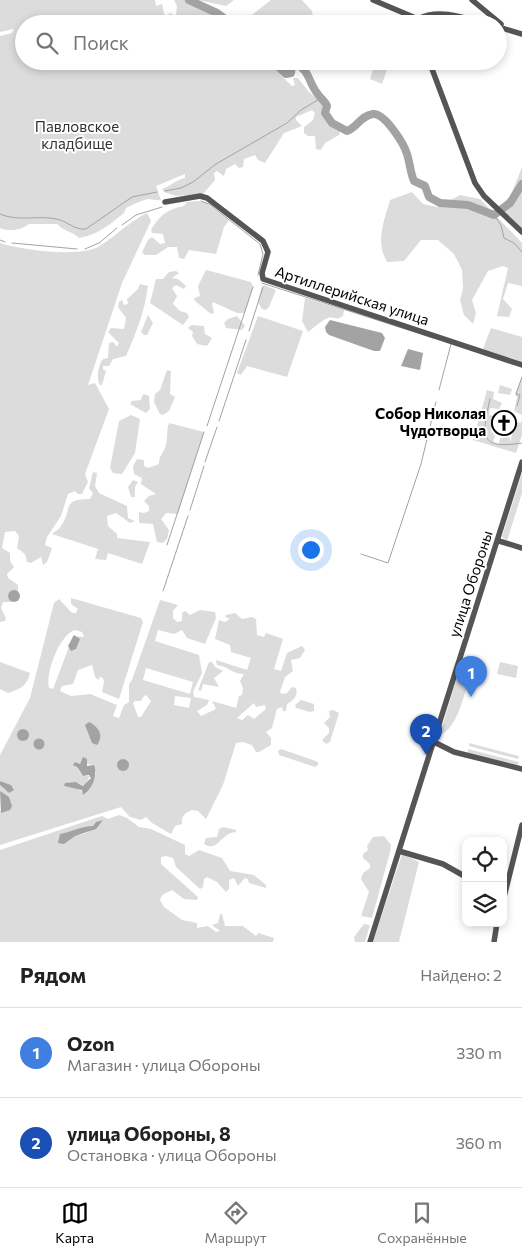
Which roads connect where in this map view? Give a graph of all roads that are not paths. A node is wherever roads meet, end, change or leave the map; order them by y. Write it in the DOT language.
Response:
graph roads {
  1 [pos="373,0"];
  2 [pos="472,0"];
  3 [pos="404,15"];
  4 [pos="426,15"];
  5 [pos="448,15"];
  6 [pos="488,15"];
  7 [pos="507,29"];
  8 [pos="522,34"];
  9 [pos="432,70"];
  10 [pos="166,202"];
  11 [pos="522,232"];
  12 [pos="522,365"];
  13 [pos="522,462"];
  14 [pos="499,541"];
  15 [pos="522,548"];
  16 [pos="434,742"];
  17 [pos="522,769"];
  18 [pos="522,825"];
  19 [pos="399,851"];
  20 [pos="462,875"];
  21 [pos="507,882"];
  22 [pos="497,927"];
  23 [pos="370,942"];
  24 [pos="494,942"];
  1 -- 3 [label="street"];
  2 -- 6 [label="street"];
  4 -- 5 [label="street"];
  7 -- 8 [label="street"];
  9 -- 11 [label="street"];
  10 -- 12 [label="street, Артиллерийская улица"];
  13 -- 14 [label="street, улица Обороны"];
  14 -- 15 [label="street"];
  14 -- 16 [label="street, улица Обороны"];
  16 -- 17 [label="street"];
  16 -- 19 [label="street, улица Обороны"];
  18 -- 21 [label="street"];
  19 -- 20 [label="street"];
  19 -- 23 [label="street, улица Обороны"];
  22 -- 24 [label="street"];
}
